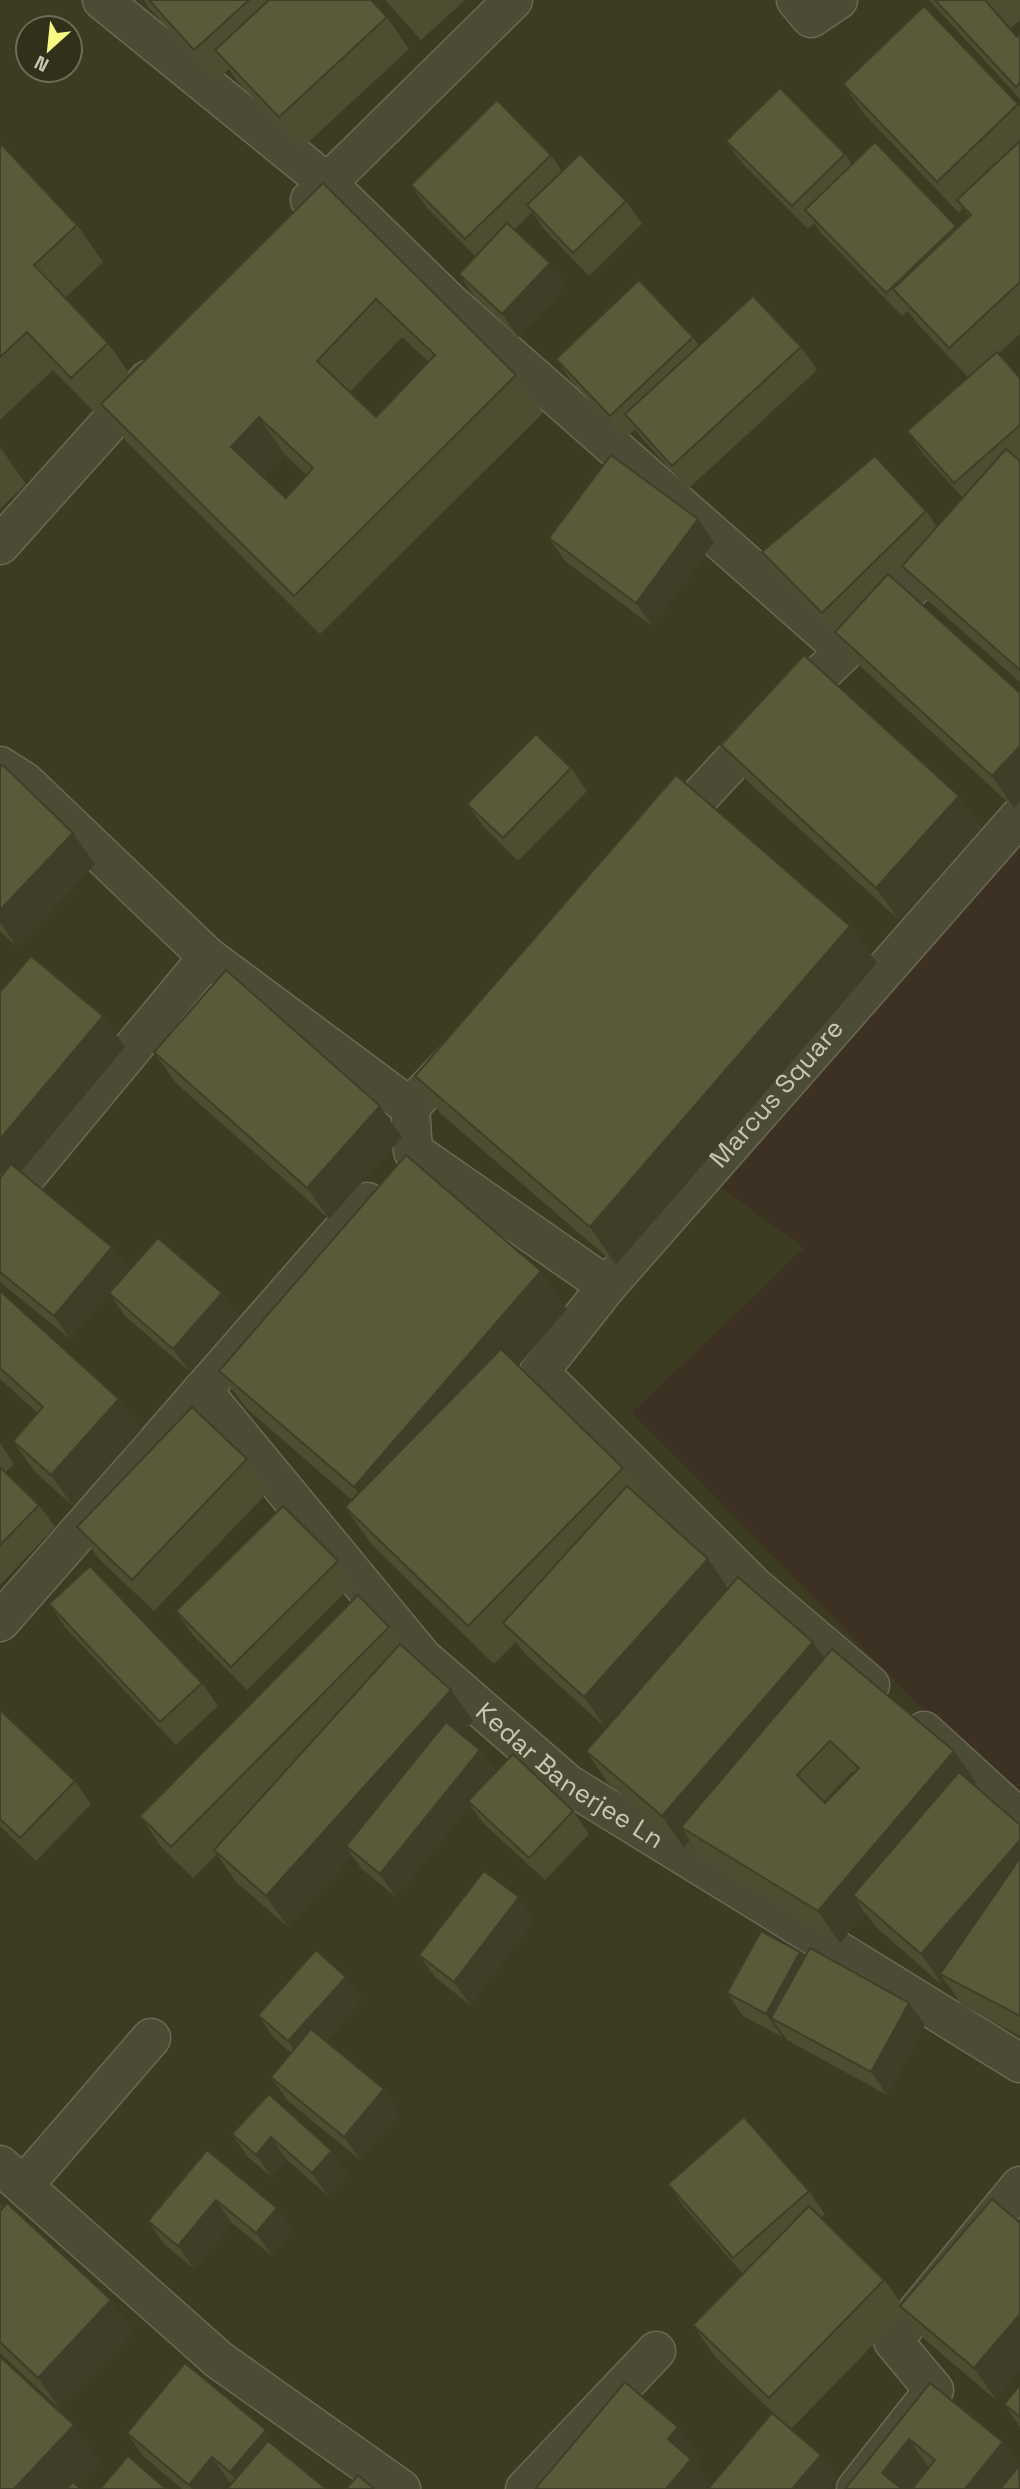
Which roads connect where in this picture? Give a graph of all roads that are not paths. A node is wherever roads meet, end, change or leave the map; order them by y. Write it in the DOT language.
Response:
graph roads {
  1 [pos="102,0"];
  2 [pos="513,0"];
  3 [pos="326,182"];
  4 [pos="289,223"];
  5 [pos="168,358"];
  6 [pos="1020,484"];
  7 [pos="0,545"];
  8 [pos="844,650"];
  9 [pos="0,766"];
  10 [pos="1020,816"];
  11 [pos="645,856"];
  12 [pos="208,957"];
  13 [pos="485,1027"];
  14 [pos="410,1107"];
  15 [pos="413,1152"];
  16 [pos="0,1208"];
  17 [pos="607,1286"];
  18 [pos="202,1390"];
  19 [pos="754,1586"];
  20 [pos="726,1616"];
  21 [pos="0,1622"];
  22 [pos="423,1658"];
  23 [pos="395,1689"];
  24 [pos="596,1754"];
  25 [pos="568,1784"];
  26 [pos="1020,1819"];
  27 [pos="151,2038"];
  28 [pos="1020,2063"];
  29 [pos="22,2184"];
  30 [pos="1020,2186"];
  31 [pos="17,2230"];
  32 [pos="656,2351"];
  33 [pos="401,2489"];
  34 [pos="525,2489"];
  35 [pos="856,2489"];
  1 -- 3 [label="street"];
  2 -- 3 [label="street"];
  3 -- 4 [label="street"];
  3 -- 8 [label="street"];
  5 -- 7 [label="street"];
  6 -- 8 [label="street"];
  8 -- 11 [label="street"];
  9 -- 12 [label="street"];
  10 -- 17 [label="street, Marcus Square"];
  12 -- 14 [label="street"];
  12 -- 16 [label="street"];
  13 -- 14 [label="street"];
  14 -- 15 [label="street"];
  15 -- 17 [label="street"];
  15 -- 18 [label="street"];
  17 -- 19 [label="street, Marcus Square"];
  18 -- 21 [label="street"];
  18 -- 22 [label="street, Kedar Banerjee Ln"];
  19 -- 20 [label="street"];
  19 -- 26 [label="street"];
  22 -- 23 [label="street"];
  22 -- 25 [label="street, Kedar Banerjee Ln"];
  24 -- 25 [label="street"];
  25 -- 28 [label="street, Kedar Banerjee Ln"];
  27 -- 29 [label="street"];
  29 -- 31 [label="street"];
  29 -- 33 [label="street"];
  30 -- 35 [label="street"];
  32 -- 34 [label="street"];
}
